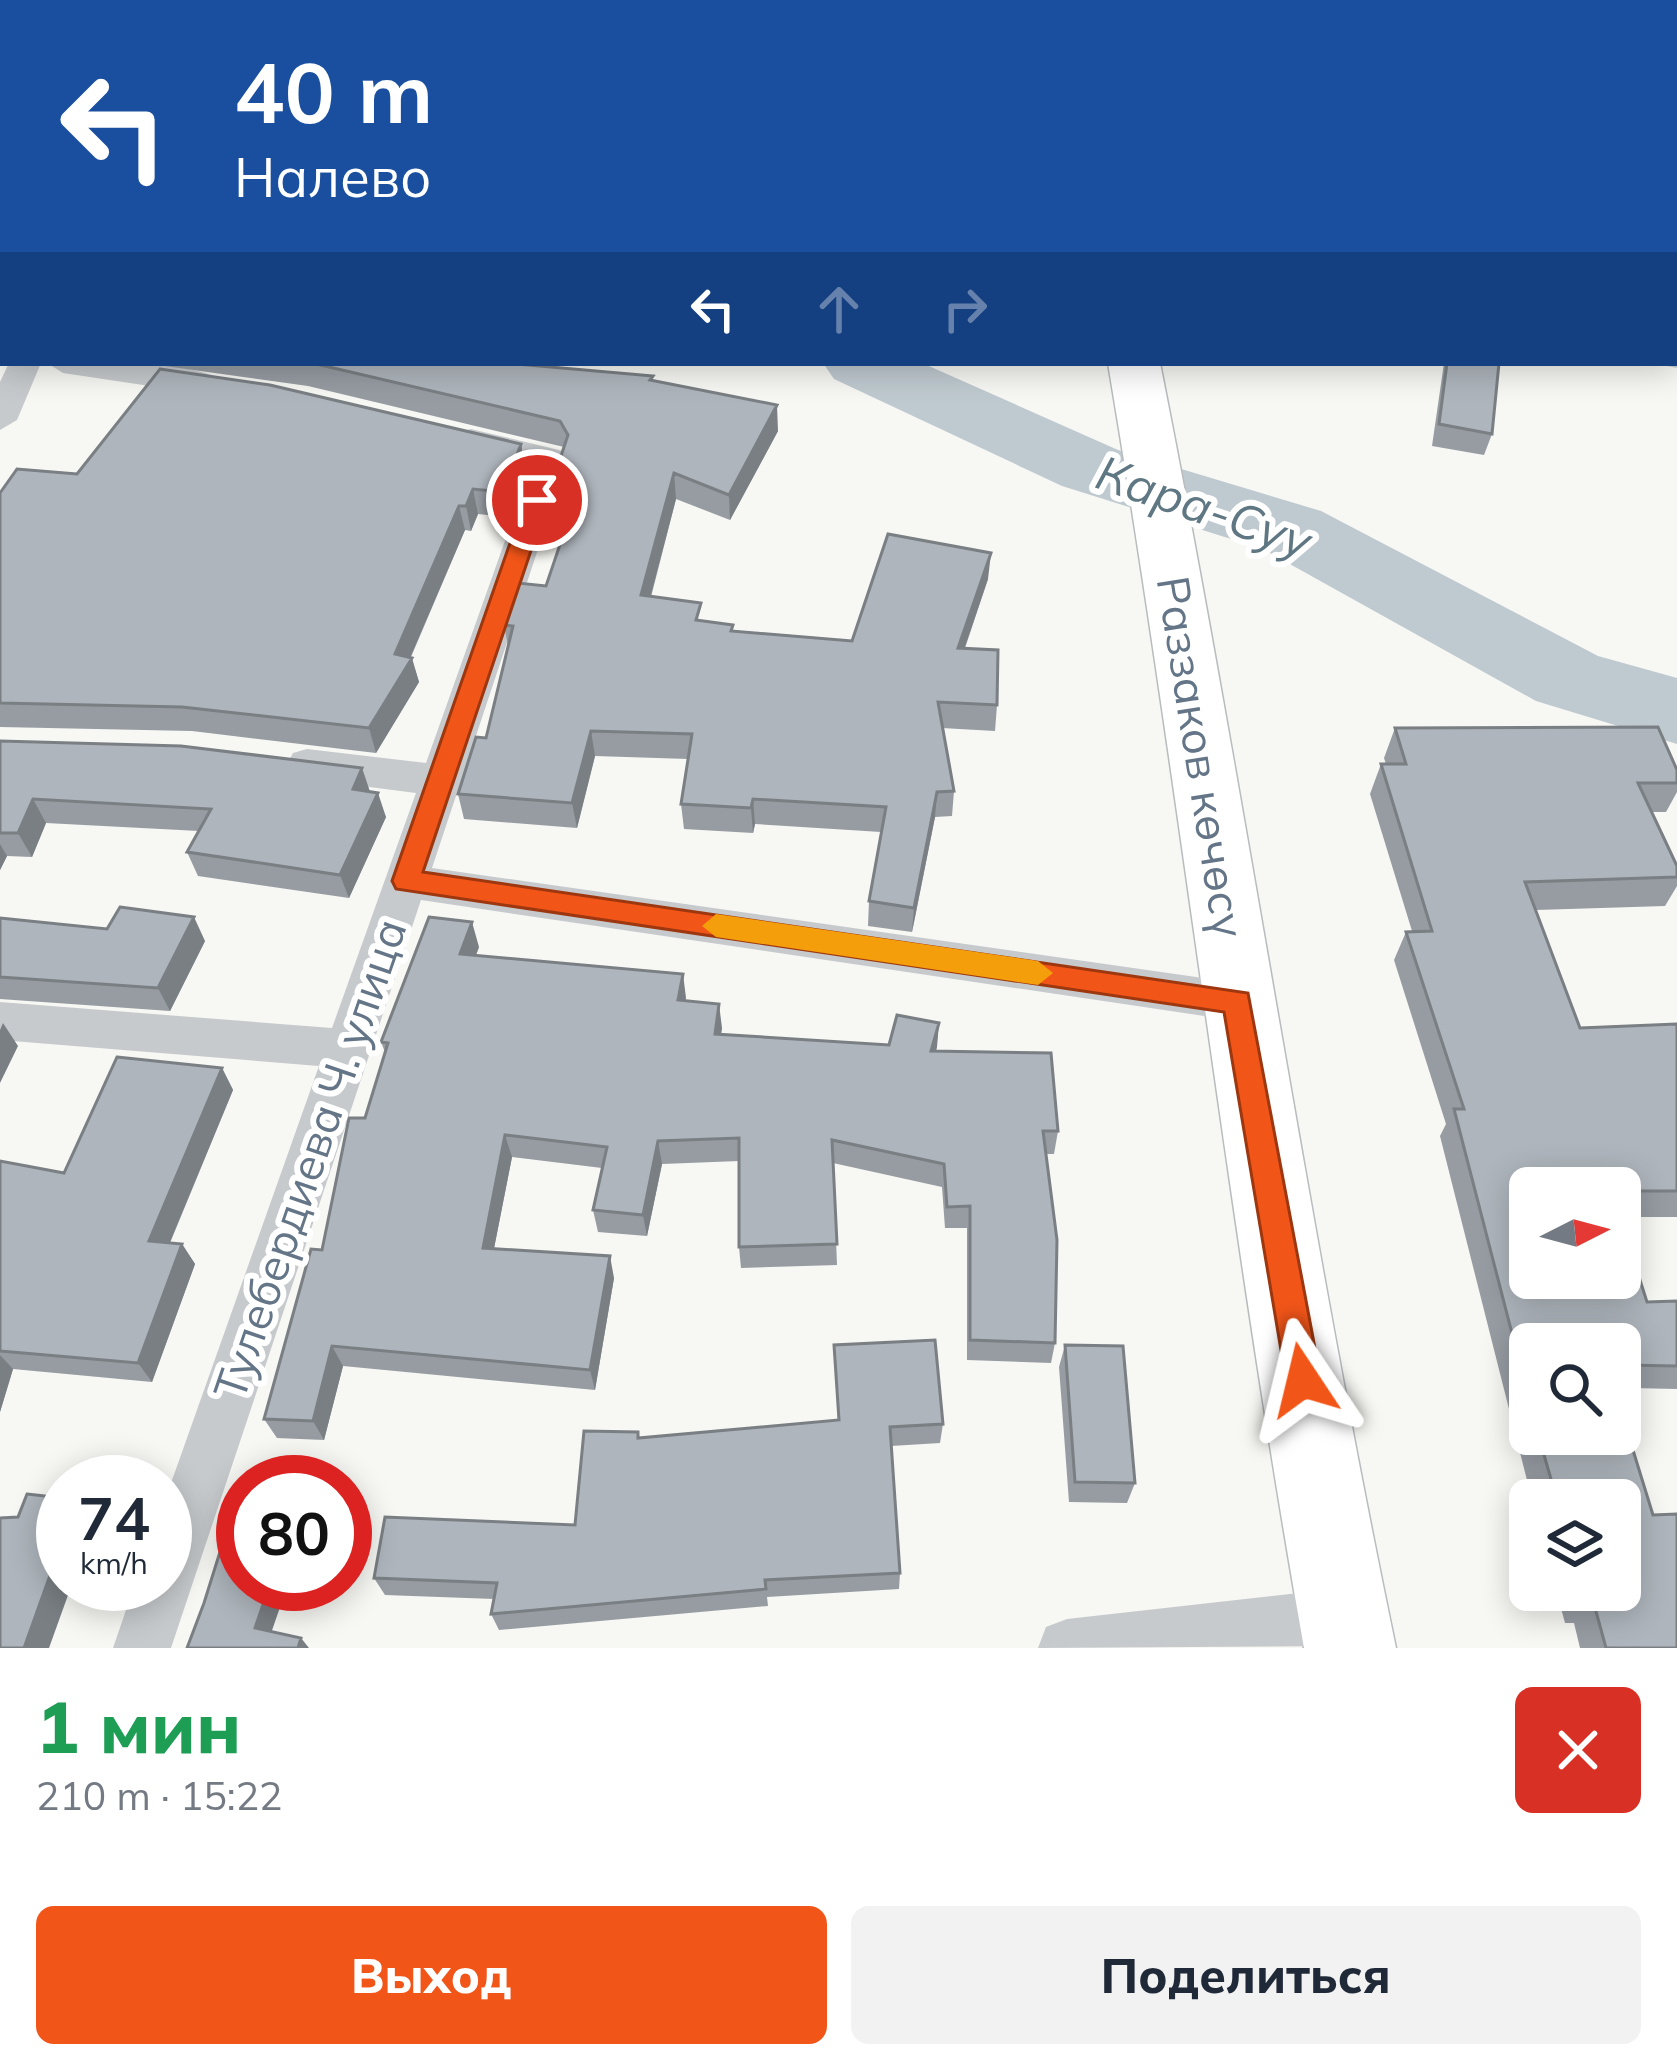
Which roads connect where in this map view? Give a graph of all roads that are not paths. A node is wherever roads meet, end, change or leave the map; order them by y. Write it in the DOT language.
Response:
graph roads {
  1 [pos="24,366"];
  2 [pos="83,366"];
  3 [pos="1135,366"];
  4 [pos="256,392"];
  5 [pos="0,420"];
  6 [pos="437,433"];
  7 [pos="259,759"];
  8 [pos="437,780"];
  9 [pos="406,881"];
  10 [pos="1238,1002"];
  11 [pos="0,1021"];
  12 [pos="348,1049"];
  13 [pos="192,1504"];
  14 [pos="155,1611"];
  15 [pos="1347,1632"];
  16 [pos="142,1648"];
  17 [pos="1067,1648"];
  1 -- 5 [label="street"];
  2 -- 4 [label="street"];
  3 -- 10 [label="highway, Раззаков көчөсү"];
  6 -- 8 [label="street, Тулебердиева Ч. улица"];
  7 -- 8 [label="street"];
  8 -- 9 [label="street, Тулебердиева Ч. улица"];
  9 -- 10 [label="street"];
  9 -- 12 [label="street, Тулебердиева Ч. улица"];
  10 -- 15 [label="highway, Раззаков көчөсү"];
  11 -- 12 [label="street"];
  12 -- 13 [label="street, Тулебердиева Ч. улица"];
  14 -- 16 [label="street, Тулебердиева Ч. улица"];
  15 -- 17 [label="street"];
}
